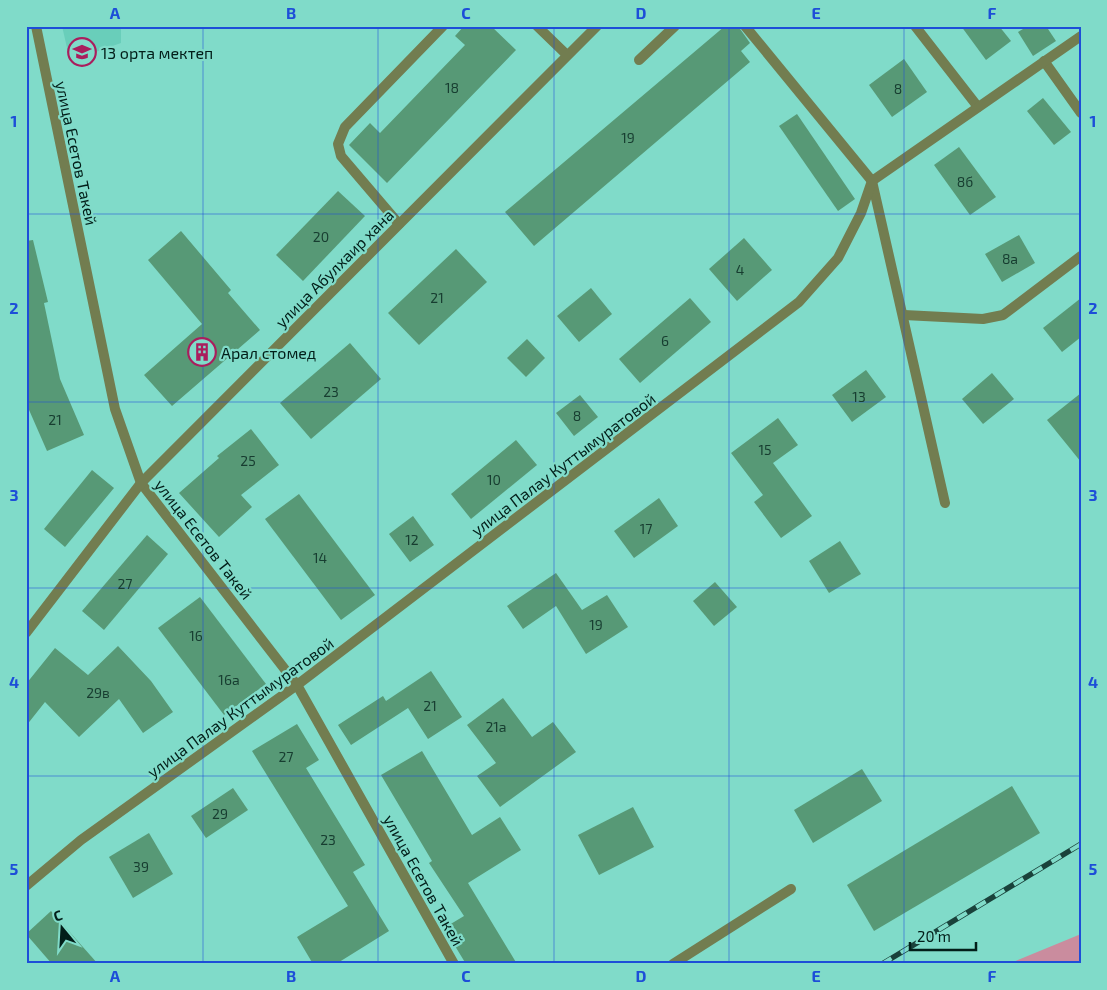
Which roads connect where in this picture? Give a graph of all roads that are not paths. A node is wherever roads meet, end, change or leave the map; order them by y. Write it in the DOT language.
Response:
graph roads {
  1 [pos="36,26"];
  2 [pos="443,26"];
  3 [pos="537,26"];
  4 [pos="597,26"];
  5 [pos="676,26"];
  6 [pos="745,26"];
  7 [pos="915,26"];
  8 [pos="1081,36"];
  9 [pos="567,55"];
  10 [pos="640,60"];
  11 [pos="1044,60"];
  12 [pos="978,107"];
  13 [pos="1081,113"];
  14 [pos="872,181"];
  15 [pos="399,224"];
  16 [pos="1081,256"];
  17 [pos="904,315"];
  18 [pos="141,483"];
  19 [pos="946,503"];
  20 [pos="26,633"];
  21 [pos="297,685"];
  22 [pos="26,886"];
  23 [pos="791,888"];
  24 [pos="454,964"];
  25 [pos="673,964"];
  1 -- 18 [label="street, улица Есетов Такей"];
  2 -- 15 [label="street"];
  3 -- 9 [label="street"];
  4 -- 9 [label="street, улица Абулхаир хана"];
  5 -- 10 [label="street"];
  6 -- 14 [label="street"];
  7 -- 12 [label="street"];
  8 -- 11 [label="street"];
  9 -- 15 [label="street, улица Абулхаир хана"];
  11 -- 12 [label="street"];
  11 -- 13 [label="street"];
  12 -- 14 [label="street"];
  14 -- 17 [label="street"];
  14 -- 21 [label="street, улица Палау Куттымуратовой"];
  15 -- 18 [label="street, улица Абулхаир хана"];
  16 -- 17 [label="street"];
  17 -- 19 [label="street"];
  18 -- 20 [label="street, улица Абулхаир хана"];
  18 -- 21 [label="street, улица Есетов Такей"];
  21 -- 22 [label="street, улица Палау Куттымуратовой"];
  21 -- 24 [label="street, улица Есетов Такей"];
  23 -- 25 [label="street"];
}
